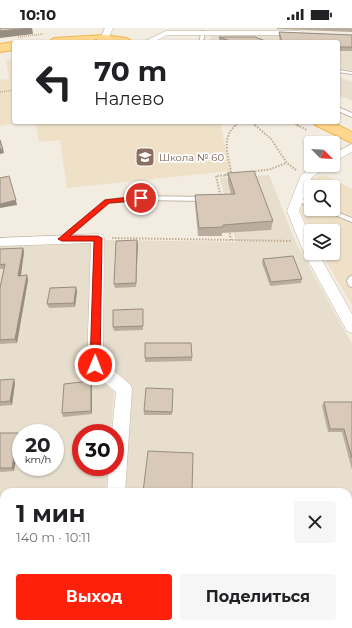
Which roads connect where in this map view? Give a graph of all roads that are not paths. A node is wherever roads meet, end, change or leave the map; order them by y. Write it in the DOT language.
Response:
graph roads {
  1 [pos="260,30"];
  2 [pos="203,32"];
  3 [pos="107,34"];
  4 [pos="306,34"];
  5 [pos="67,40"];
  6 [pos="122,40"];
  7 [pos="152,40"];
  8 [pos="201,40"];
  9 [pos="12,46"];
  10 [pos="0,48"];
  11 [pos="340,71"];
  12 [pos="352,74"];
  13 [pos="340,110"];
  14 [pos="352,115"];
  15 [pos="324,124"];
  16 [pos="352,138"];
  17 [pos="352,147"];
  18 [pos="340,155"];
  19 [pos="312,172"];
  20 [pos="221,199"];
  21 [pos="297,199"];
  22 [pos="304,202"];
  23 [pos="340,215"];
  24 [pos="352,220"];
  25 [pos="62,239"];
  26 [pos="304,240"];
  27 [pos="0,242"];
  28 [pos="315,260"];
  29 [pos="352,279"];
  30 [pos="352,284"];
  31 [pos="352,327"];
  32 [pos="116,488"];
  1 -- 2 [label="street"];
  1 -- 4 [label="street"];
  2 -- 7 [label="street"];
  2 -- 8 [label="lane"];
  3 -- 5 [label="main road"];
  3 -- 6 [label="main road"];
  9 -- 10 [label="main road"];
  11 -- 12 [label="lane"];
  13 -- 14 [label="lane"];
  15 -- 16 [label="main road"];
  17 -- 18 [label="street"];
  19 -- 21 [label="street"];
  20 -- 25 [label="lane"];
  21 -- 22 [label="lane"];
  21 -- 26 [label="street"];
  23 -- 24 [label="lane"];
  25 -- 27 [label="street"];
  25 -- 32 [label="street"];
  28 -- 31 [label="street"];
  29 -- 30 [label="lane"];
}
